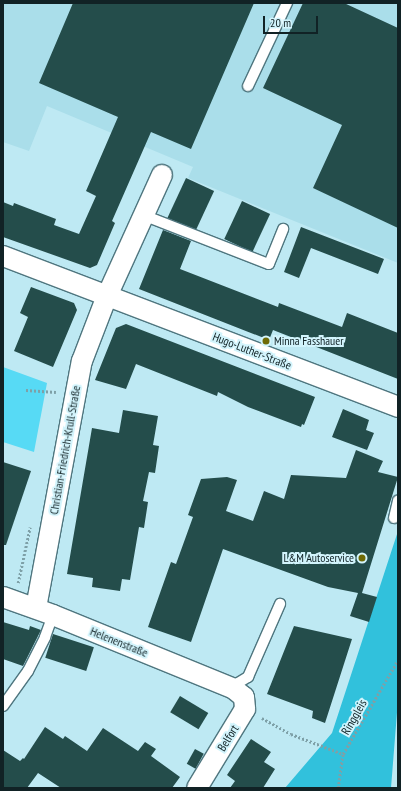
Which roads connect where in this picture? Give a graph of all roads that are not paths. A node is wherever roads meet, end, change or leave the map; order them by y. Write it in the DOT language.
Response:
graph roads {
  1 [pos="287,3"];
  2 [pos="248,86"];
  3 [pos="162,175"];
  4 [pos="144,215"];
  5 [pos="283,229"];
  6 [pos="3,256"];
  7 [pos="107,296"];
  8 [pos="398,407"];
  9 [pos="398,500"];
  10 [pos="394,518"];
  11 [pos="3,597"];
  12 [pos="280,604"];
  13 [pos="44,611"];
  14 [pos="234,690"];
  15 [pos="3,706"];
  16 [pos="197,788"];
  1 -- 2 [label="lane"];
  3 -- 4 [label="street"];
  4 -- 5 [label="lane"];
  4 -- 7 [label="street"];
  6 -- 7 [label="street, Hugo-Luther-Straße"];
  7 -- 8 [label="street, Hugo-Luther-Straße"];
  7 -- 13 [label="street, Christian-Friedrich-Krull-Straße"];
  9 -- 10 [label="lane"];
  11 -- 13 [label="street, Helenenstraße"];
  12 -- 14 [label="lane"];
  13 -- 14 [label="street, Helenenstraße"];
  13 -- 15 [label="lane"];
  14 -- 16 [label="street, Belfort"];
}
